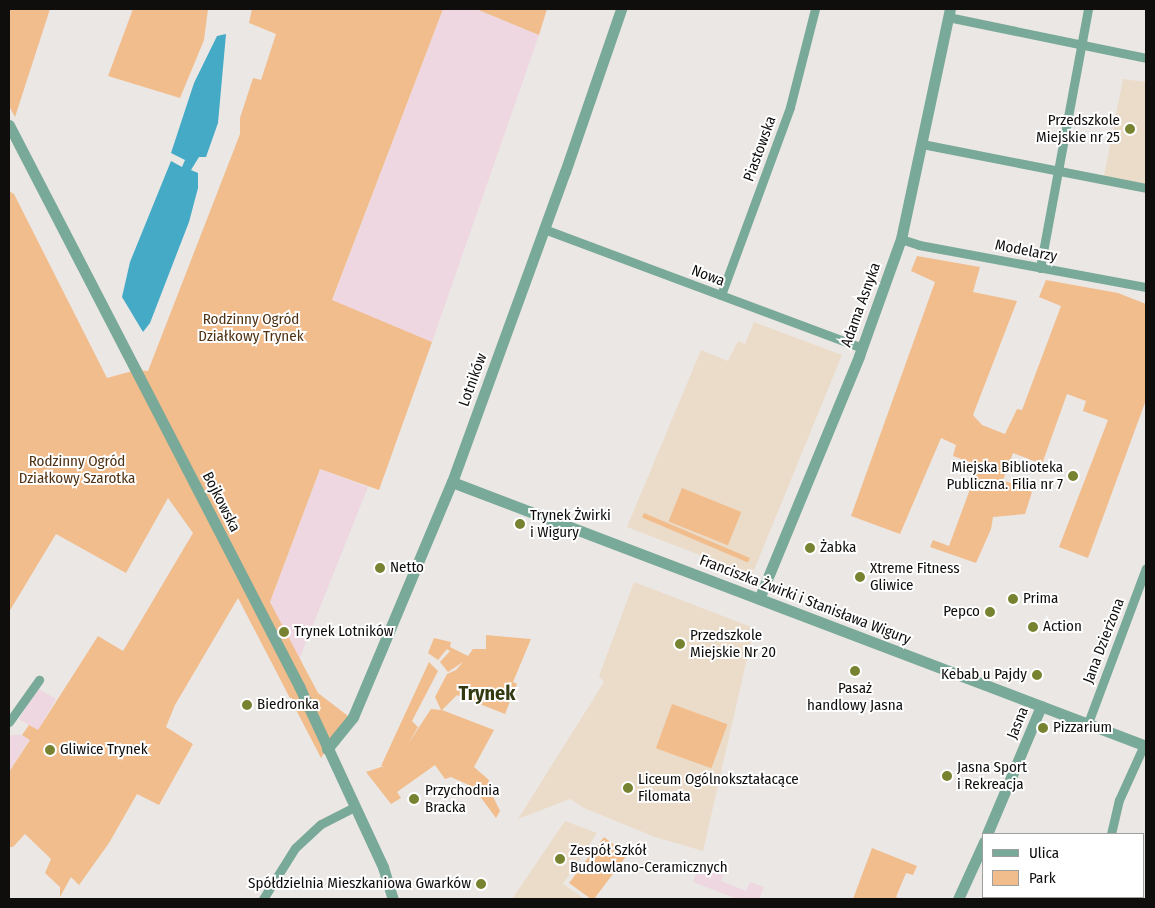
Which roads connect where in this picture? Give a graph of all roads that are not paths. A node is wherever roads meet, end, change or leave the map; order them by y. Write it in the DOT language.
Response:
graph roads {
  1 [pos="621,9"];
  2 [pos="815,9"];
  3 [pos="1088,9"];
  4 [pos="949,13"];
  5 [pos="1082,43"];
  6 [pos="1146,58"];
  7 [pos="9,125"];
  8 [pos="922,144"];
  9 [pos="1058,171"];
  10 [pos="1146,188"];
  11 [pos="544,229"];
  12 [pos="901,239"];
  13 [pos="1040,268"];
  14 [pos="1146,287"];
  15 [pos="721,295"];
  16 [pos="862,348"];
  17 [pos="452,482"];
  18 [pos="1146,568"];
  19 [pos="759,599"];
  20 [pos="38,680"];
  21 [pos="1041,706"];
  22 [pos="9,722"];
  23 [pos="1088,724"];
  24 [pos="1145,745"];
  25 [pos="327,749"];
  26 [pos="355,807"];
  27 [pos="987,833"];
  28 [pos="1112,833"];
  29 [pos="982,846"];
  30 [pos="263,899"];
  31 [pos="394,899"];
  32 [pos="958,899"];
  1 -- 11 [label="street, Lotników"];
  2 -- 15 [label="street, Piastowska"];
  3 -- 5 [label="street"];
  4 -- 5 [label="street"];
  4 -- 8 [label="street, Adama Asnyka"];
  5 -- 6 [label="street"];
  5 -- 9 [label="street"];
  7 -- 25 [label="street, Bojkowska"];
  8 -- 9 [label="street"];
  8 -- 12 [label="street, Adama Asnyka"];
  9 -- 10 [label="street"];
  9 -- 13 [label="street"];
  11 -- 15 [label="street, Nowa"];
  11 -- 17 [label="street, Lotników"];
  12 -- 13 [label="street, Modelarzy"];
  12 -- 16 [label="street, Adama Asnyka"];
  13 -- 14 [label="street, Modelarzy"];
  15 -- 16 [label="street, Nowa"];
  16 -- 19 [label="street, Adama Asnyka"];
  17 -- 19 [label="street, Franciszka Żwirki i Stanisława Wigury"];
  17 -- 25 [label="street, Lotników"];
  18 -- 23 [label="street, Jana Dzierżona"];
  19 -- 21 [label="street, Franciszka Żwirki i Stanisława Wigury"];
  20 -- 22 [label="street"];
  21 -- 23 [label="street, Franciszka Żwirki i Stanisława Wigury"];
  21 -- 27 [label="street, Jasna"];
  23 -- 24 [label="street, Franciszka Żwirki i Stanisława Wigury"];
  24 -- 28 [label="street"];
  25 -- 26 [label="street, Bojkowska"];
  26 -- 30 [label="street"];
  26 -- 31 [label="street, Bojkowska"];
  29 -- 32 [label="street"];
}
